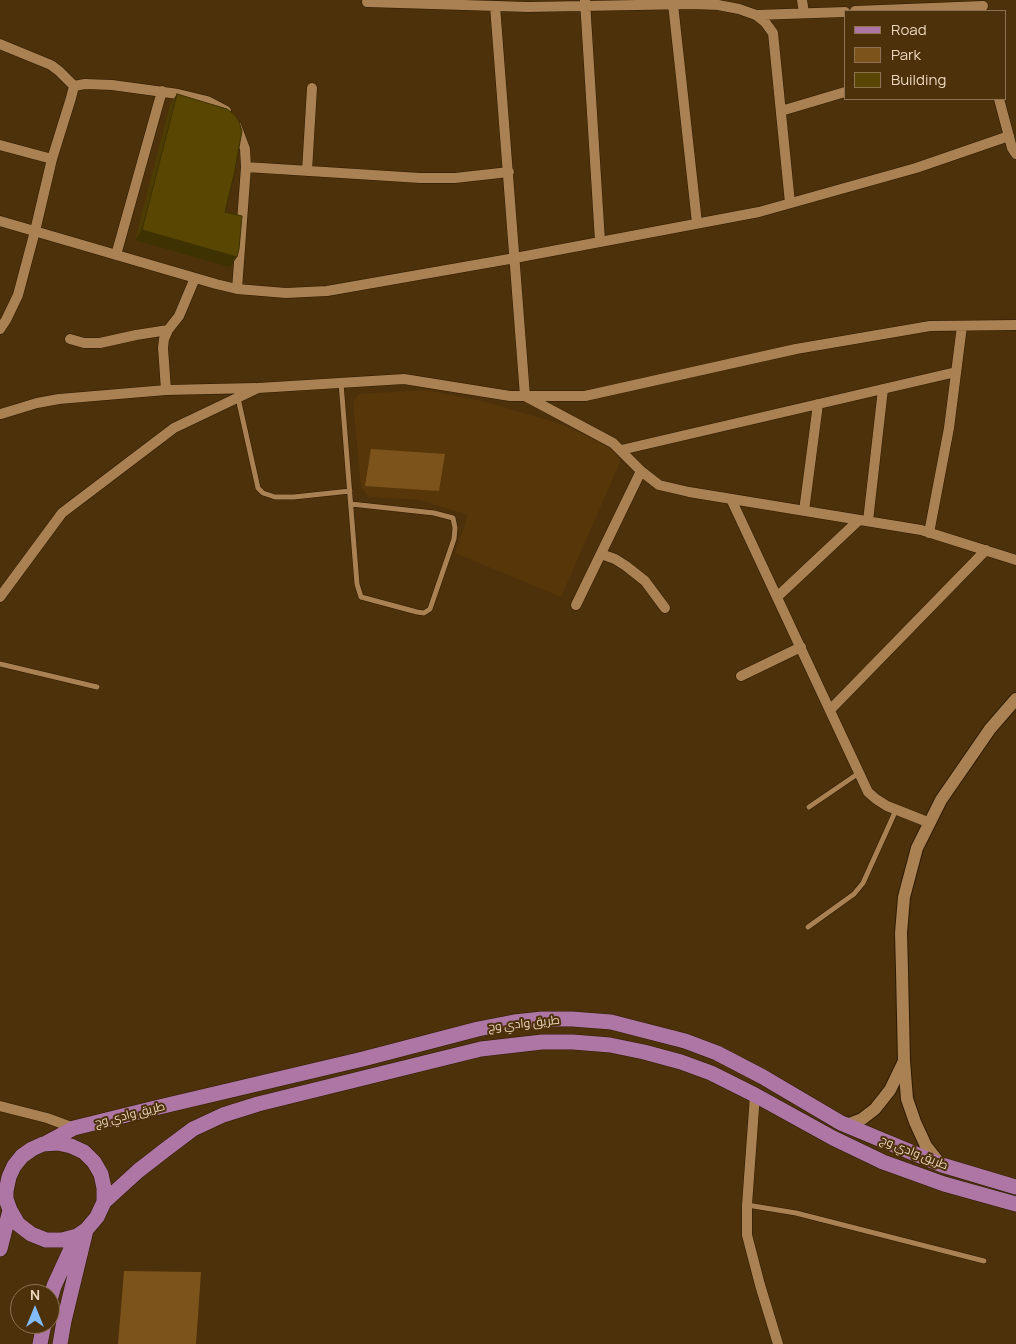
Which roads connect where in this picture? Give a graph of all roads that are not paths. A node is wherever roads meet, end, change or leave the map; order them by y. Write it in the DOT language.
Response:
graph roads {
  1 [pos="802,0"];
  2 [pos="367,2"];
  3 [pos="584,3"];
  4 [pos="673,4"];
  5 [pos="495,6"];
  6 [pos="983,6"];
  7 [pos="905,7"];
  8 [pos="868,10"];
  9 [pos="844,12"];
  10 [pos="804,13"];
  11 [pos="756,15"];
  12 [pos="0,44"];
  13 [pos="74,86"];
  14 [pos="312,88"];
  15 [pos="162,91"];
  16 [pos="844,92"];
  17 [pos="999,100"];
  18 [pos="781,111"];
  19 [pos="1009,136"];
  20 [pos="0,145"];
  21 [pos="1016,154"];
  22 [pos="52,159"];
  23 [pos="246,167"];
  24 [pos="307,171"];
  25 [pos="509,172"];
  26 [pos="790,203"];
  27 [pos="0,221"];
  28 [pos="696,223"];
  29 [pos="36,231"];
  30 [pos="600,241"];
  31 [pos="116,255"];
  32 [pos="515,258"];
  33 [pos="195,278"];
  34 [pos="237,290"];
  35 [pos="2,323"];
  36 [pos="962,326"];
  37 [pos="1016,326"];
  38 [pos="168,330"];
  39 [pos="70,339"];
  40 [pos="956,372"];
  41 [pos="340,383"];
  42 [pos="258,388"];
  43 [pos="883,389"];
  44 [pos="166,390"];
  45 [pos="526,396"];
  46 [pos="238,398"];
  47 [pos="818,404"];
  48 [pos="1,414"];
  49 [pos="621,450"];
  50 [pos="641,470"];
  51 [pos="350,491"];
  52 [pos="731,499"];
  53 [pos="351,504"];
  54 [pos="804,511"];
  55 [pos="863,521"];
  56 [pos="929,533"];
  57 [pos="986,550"];
  58 [pos="601,554"];
  59 [pos="1016,560"];
  60 [pos="0,597"];
  61 [pos="777,597"];
  62 [pos="576,605"];
  63 [pos="664,608"];
  64 [pos="801,647"];
  65 [pos="0,664"];
  66 [pos="740,676"];
  67 [pos="97,687"];
  68 [pos="1016,699"];
  69 [pos="830,710"];
  70 [pos="859,772"];
  71 [pos="809,807"];
  72 [pos="896,809"];
  73 [pos="930,822"];
  74 [pos="808,927"];
  75 [pos="904,1061"];
  76 [pos="755,1095"];
  77 [pos="0,1106"];
  78 [pos="841,1123"];
  79 [pos="74,1128"];
  80 [pos="43,1144"];
  81 [pos="942,1165"];
  82 [pos="1016,1187"];
  83 [pos="4,1192"];
  84 [pos="104,1202"];
  85 [pos="1016,1204"];
  86 [pos="748,1205"];
  87 [pos="82,1233"];
  88 [pos="0,1249"];
  89 [pos="984,1261"];
  90 [pos="55,1284"];
  91 [pos="60,1344"];
  92 [pos="778,1344"];
  1 -- 10 [label="street"];
  2 -- 5 [label="street"];
  3 -- 4 [label="street"];
  3 -- 5 [label="street"];
  3 -- 30 [label="street"];
  4 -- 11 [label="street"];
  4 -- 28 [label="street"];
  5 -- 25 [label="street"];
  6 -- 7 [label="street"];
  7 -- 8 [label="street"];
  9 -- 10 [label="street"];
  10 -- 11 [label="street"];
  11 -- 18 [label="street"];
  12 -- 13 [label="street"];
  13 -- 15 [label="street"];
  13 -- 22 [label="street"];
  14 -- 24 [label="street"];
  15 -- 23 [label="street"];
  15 -- 31 [label="street"];
  16 -- 18 [label="street"];
  17 -- 19 [label="street"];
  18 -- 26 [label="street"];
  19 -- 21 [label="street"];
  19 -- 26 [label="street"];
  20 -- 22 [label="street"];
  22 -- 29 [label="street"];
  23 -- 24 [label="street"];
  23 -- 34 [label="street"];
  24 -- 25 [label="street"];
  25 -- 32 [label="street"];
  26 -- 28 [label="street"];
  27 -- 29 [label="street"];
  28 -- 30 [label="street"];
  29 -- 31 [label="street"];
  29 -- 35 [label="street"];
  30 -- 32 [label="street"];
  31 -- 33 [label="street"];
  32 -- 34 [label="street"];
  32 -- 45 [label="street"];
  33 -- 34 [label="street"];
  33 -- 38 [label="street"];
  36 -- 37 [label="street"];
  36 -- 40 [label="street"];
  36 -- 45 [label="street"];
  38 -- 39 [label="street"];
  38 -- 44 [label="street"];
  40 -- 43 [label="street"];
  40 -- 56 [label="street"];
  41 -- 42 [label="street"];
  41 -- 45 [label="street"];
  41 -- 51 [label="lane"];
  42 -- 44 [label="street"];
  42 -- 46 [label="street"];
  43 -- 47 [label="street"];
  43 -- 55 [label="street"];
  44 -- 48 [label="street"];
  45 -- 49 [label="street"];
  46 -- 51 [label="lane"];
  46 -- 60 [label="street"];
  47 -- 49 [label="street"];
  47 -- 54 [label="street"];
  49 -- 50 [label="street"];
  50 -- 52 [label="street"];
  50 -- 58 [label="street"];
  51 -- 53 [label="lane"];
  52 -- 54 [label="street"];
  52 -- 61 [label="street"];
  53 -- 53 [label="lane"];
  54 -- 55 [label="street"];
  55 -- 56 [label="street"];
  55 -- 61 [label="street"];
  56 -- 57 [label="street"];
  57 -- 59 [label="street"];
  57 -- 69 [label="street"];
  58 -- 62 [label="street"];
  58 -- 63 [label="street"];
  61 -- 64 [label="street"];
  64 -- 66 [label="street"];
  64 -- 69 [label="street"];
  65 -- 67 [label="lane"];
  68 -- 73 [label="street"];
  69 -- 70 [label="street"];
  70 -- 71 [label="lane"];
  70 -- 72 [label="street"];
  72 -- 73 [label="street"];
  72 -- 74 [label="lane"];
  73 -- 75 [label="street"];
  75 -- 78 [label="street"];
  75 -- 81 [label="street"];
  76 -- 84 [label="main road, طريق وادي وج"];
  76 -- 85 [label="main road, طريق وادي وج"];
  76 -- 86 [label="street"];
  77 -- 79 [label="street"];
  78 -- 79 [label="main road, طريق وادي وج"];
  78 -- 81 [label="main road, طريق وادي وج"];
  79 -- 80 [label="main road, طريق وادي وج"];
  80 -- 83 [label="main road"];
  80 -- 84 [label="main road"];
  81 -- 82 [label="main road, طريق وادي وج"];
  83 -- 87 [label="main road"];
  83 -- 88 [label="main road"];
  84 -- 87 [label="main road"];
  86 -- 89 [label="lane"];
  86 -- 92 [label="street"];
  87 -- 90 [label="main road"];
  87 -- 91 [label="main road"];
}
